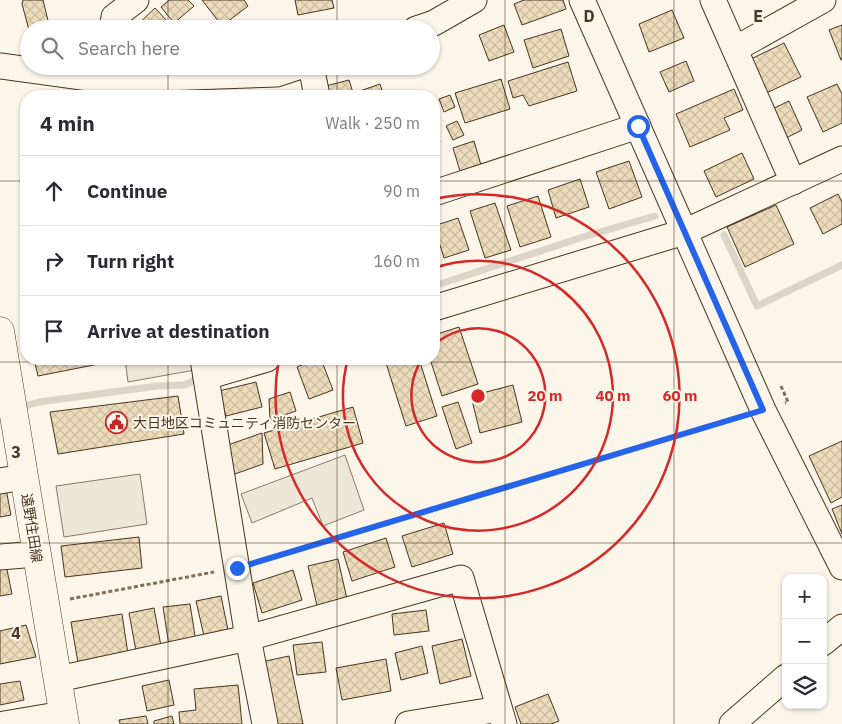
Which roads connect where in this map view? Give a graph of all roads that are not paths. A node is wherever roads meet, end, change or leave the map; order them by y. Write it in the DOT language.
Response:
graph roads {
  1 [pos="136,0"];
  2 [pos="474,0"];
  3 [pos="582,0"];
  4 [pos="713,0"];
  5 [pos="823,0"];
  6 [pos="113,20"];
  7 [pos="439,20"];
  8 [pos="735,49"];
  9 [pos="0,66"];
  10 [pos="20,67"];
  11 [pos="111,75"];
  12 [pos="268,75"];
  13 [pos="313,75"];
  14 [pos="148,88"];
  15 [pos="316,90"];
  16 [pos="638,126"];
  17 [pos="842,159"];
  18 [pos="793,182"];
  19 [pos="440,191"];
  20 [pos="684,232"];
  21 [pos="440,306"];
  22 [pos="0,331"];
  23 [pos="226,365"];
  24 [pos="205,368"];
  25 [pos="12,479"];
  26 [pos="36,554"];
  27 [pos="0,557"];
  28 [pos="842,568"];
  29 [pos="842,626"];
  30 [pos="248,638"];
  31 [pos="827,639"];
  32 [pos="58,679"];
  33 [pos="782,680"];
  34 [pos="501,717"];
  35 [pos="64,719"];
  36 [pos="4,724"];
  37 [pos="265,724"];
  38 [pos="408,724"];
  39 [pos="732,724"];
  1 -- 6 [label="street"];
  2 -- 7 [label="street"];
  3 -- 16 [label="street"];
  4 -- 8 [label="street"];
  5 -- 8 [label="street"];
  8 -- 18 [label="street"];
  9 -- 10 [label="street"];
  11 -- 14 [label="street"];
  12 -- 14 [label="street"];
  13 -- 15 [label="street"];
  16 -- 19 [label="street"];
  16 -- 20 [label="street"];
  17 -- 18 [label="street"];
  18 -- 20 [label="street"];
  20 -- 21 [label="street"];
  20 -- 28 [label="street"];
  22 -- 25 [label="main road, 遠野住田線"];
  23 -- 24 [label="street"];
  24 -- 30 [label="street"];
  25 -- 26 [label="main road, 遠野住田線"];
  26 -- 27 [label="street"];
  26 -- 32 [label="main road, 遠野住田線"];
  29 -- 31 [label="street"];
  30 -- 32 [label="street"];
  30 -- 34 [label="street"];
  30 -- 37 [label="street"];
  32 -- 35 [label="main road, 遠野住田線"];
  33 -- 39 [label="street"];
  34 -- 38 [label="street"];
  35 -- 36 [label="street"];
}
